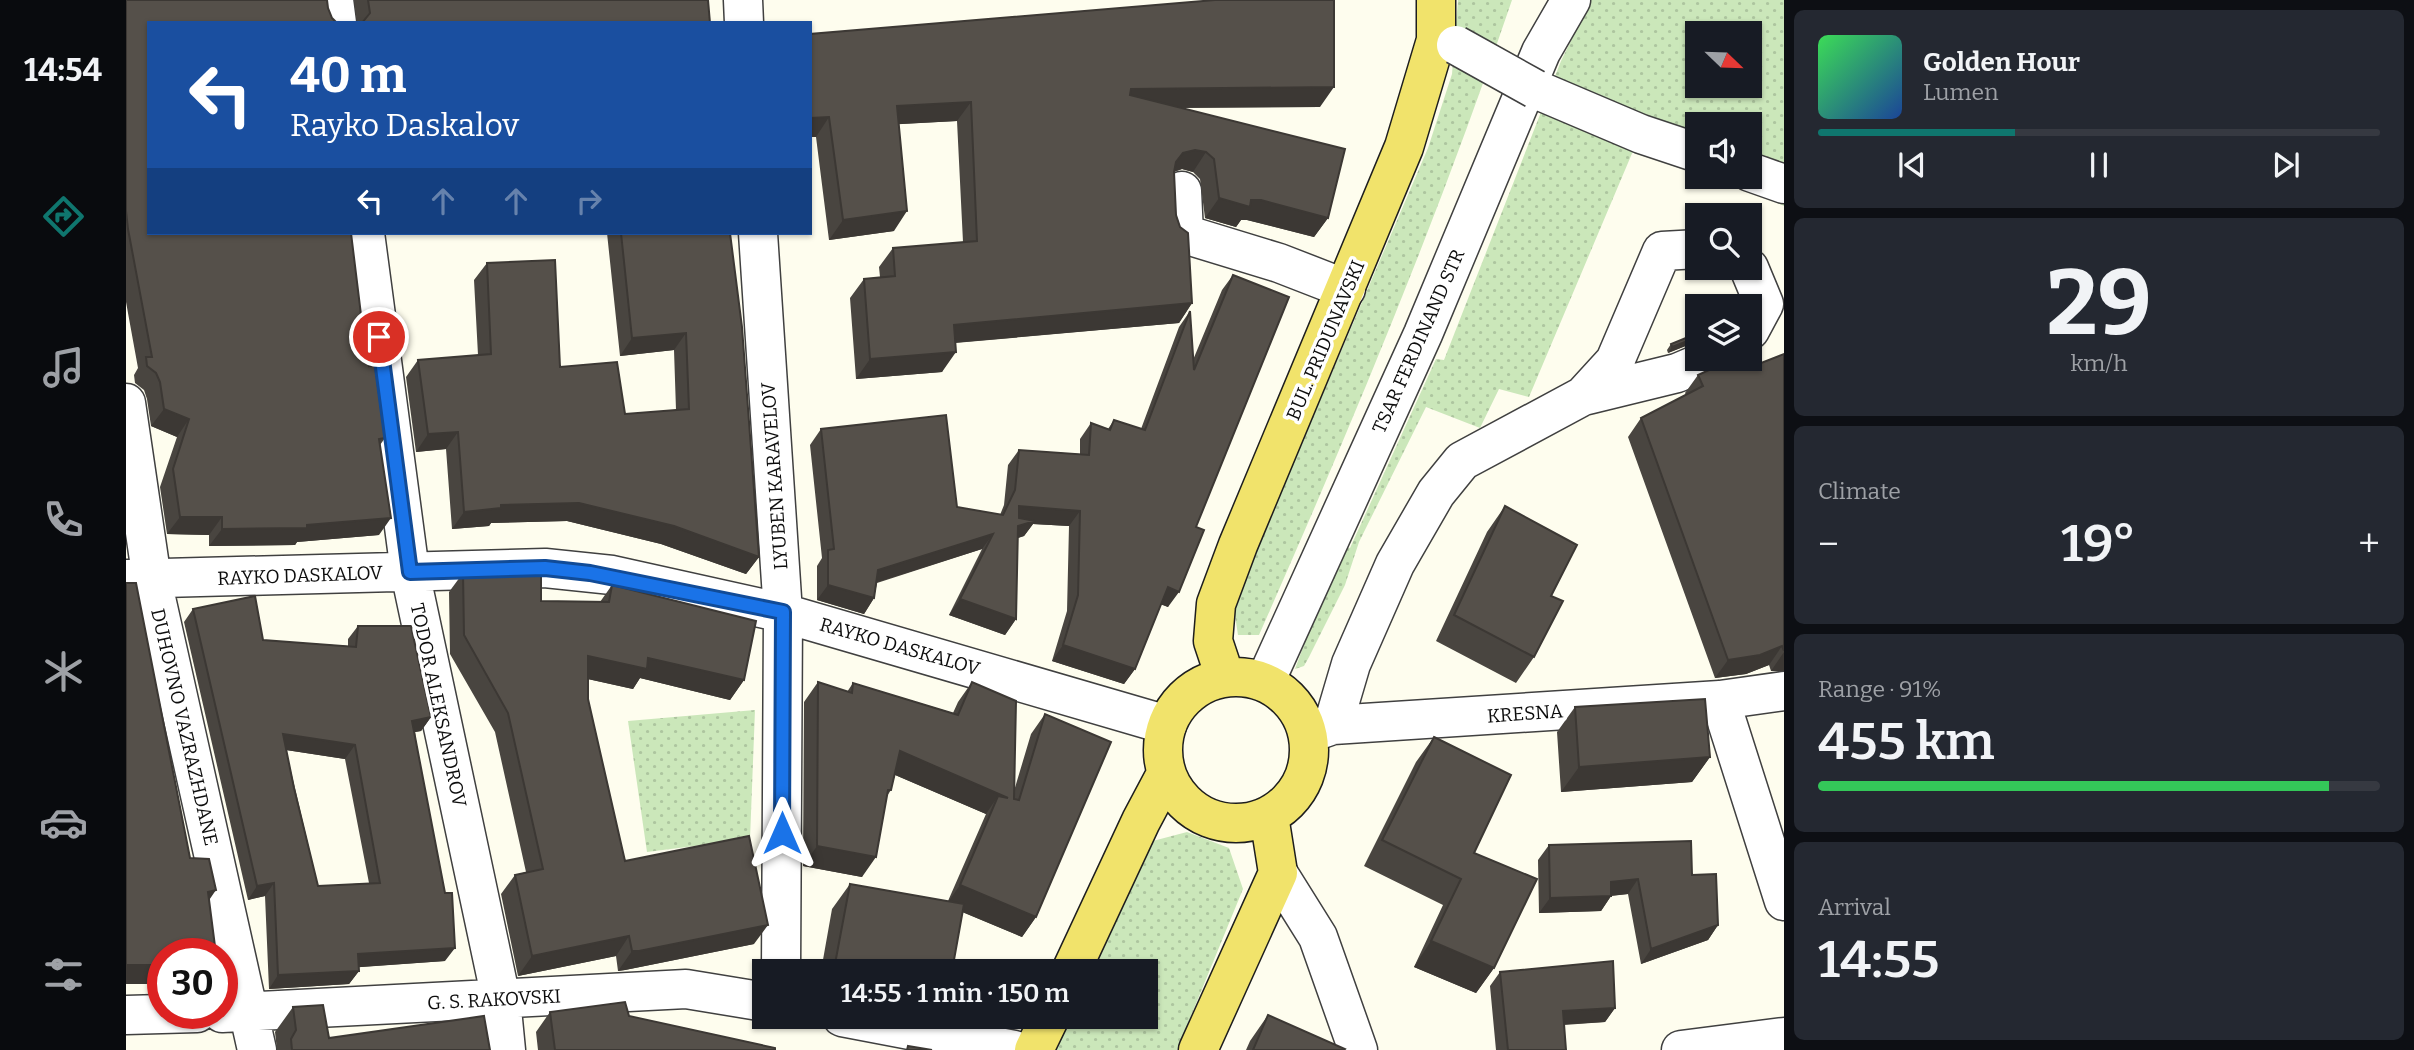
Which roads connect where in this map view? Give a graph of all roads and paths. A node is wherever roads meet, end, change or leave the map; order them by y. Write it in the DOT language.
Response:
graph roads {
  1 [pos="334,0"];
  2 [pos="743,0"];
  3 [pos="1436,0"];
  4 [pos="1571,0"];
  5 [pos="337,21"];
  6 [pos="744,21"];
  7 [pos="1446,42"];
  8 [pos="1685,149"];
  9 [pos="1762,176"];
  10 [pos="1784,184"];
  11 [pos="1182,191"];
  12 [pos="365,235"];
  13 [pos="758,235"];
  14 [pos="1685,250"];
  15 [pos="1346,289"];
  16 [pos="1685,370"];
  17 [pos="1583,396"];
  18 [pos="126,402"];
  19 [pos="410,572"];
  20 [pos="139,580"];
  21 [pos="783,612"];
  22 [pos="1224,677"];
  23 [pos="1265,682"];
  24 [pos="1784,691"];
  25 [pos="1720,700"];
  26 [pos="1167,725"];
  27 [pos="1320,730"];
  28 [pos="1166,774"];
  29 [pos="1269,816"];
  30 [pos="1278,873"];
  31 [pos="1784,901"];
  32 [pos="219,938"];
  33 [pos="781,959"];
  34 [pos="1077,959"];
  35 [pos="501,999"];
  36 [pos="752,1000"];
  37 [pos="238,1012"];
  38 [pos="147,1014"];
  39 [pos="126,1015"];
  40 [pos="238,1016"];
  41 [pos="905,1029"];
  42 [pos="1044,1029"];
  43 [pos="1784,1037"];
  44 [pos="257,1050"];
  45 [pos="506,1050"];
  46 [pos="1014,1050"];
  47 [pos="1034,1050"];
  48 [pos="1198,1050"];
  49 [pos="1358,1050"];
  50 [pos="1681,1050"];
  1 -- 5 [label="street"];
  2 -- 6 [label="street"];
  3 -- 7 [label="main road, BUL. PRIDUNAVSKI"];
  4 -- 23 [label="street, TSAR FERDINAND STR"];
  7 -- 8 [label="street, bridge"];
  7 -- 15 [label="main road, BUL. PRIDUNAVSKI"];
  9 -- 10 [label="street"];
  11 -- 15 [label="street"];
  12 -- 19 [label="street, TODOR ALEKSANDROV"];
  13 -- 21 [label="street, LYUBEN KARAVELOV"];
  14 -- 17 [label="street"];
  15 -- 22 [label="main road, BUL. PRIDUNAVSKI"];
  16 -- 17 [label="street"];
  17 -- 27 [label="street"];
  18 -- 20 [label="street, DUHOVNO VAZRAZHDANE"];
  19 -- 20 [label="street, RAYKO DASKALOV"];
  19 -- 21 [label="street, RAYKO DASKALOV"];
  19 -- 35 [label="street, TODOR ALEKSANDROV"];
  20 -- 32 [label="street, DUHOVNO VAZRAZHDANE"];
  21 -- 26 [label="street, RAYKO DASKALOV"];
  21 -- 33 [label="street, LYUBEN KARAVELOV"];
  22 -- 23 [label="main road"];
  22 -- 26 [label="main road"];
  23 -- 27 [label="main road"];
  24 -- 25 [label="street, KRESNA"];
  25 -- 27 [label="street, KRESNA"];
  25 -- 31 [label="street"];
  26 -- 28 [label="main road"];
  27 -- 29 [label="main road"];
  28 -- 29 [label="main road"];
  28 -- 34 [label="main road"];
  29 -- 30 [label="main road"];
  30 -- 48 [label="main road"];
  30 -- 49 [label="street"];
  35 -- 36 [label="street, G. S. RAKOVSKI"];
  35 -- 37 [label="street, G. S. RAKOVSKI"];
  35 -- 45 [label="street, TODOR ALEKSANDROV"];
  38 -- 39 [label="street"];
  40 -- 44 [label="street, DUHOVNO VAZRAZHDANE"];
  41 -- 46 [label="street"];
  42 -- 47 [label="main road"];
  43 -- 50 [label="street"];
}
